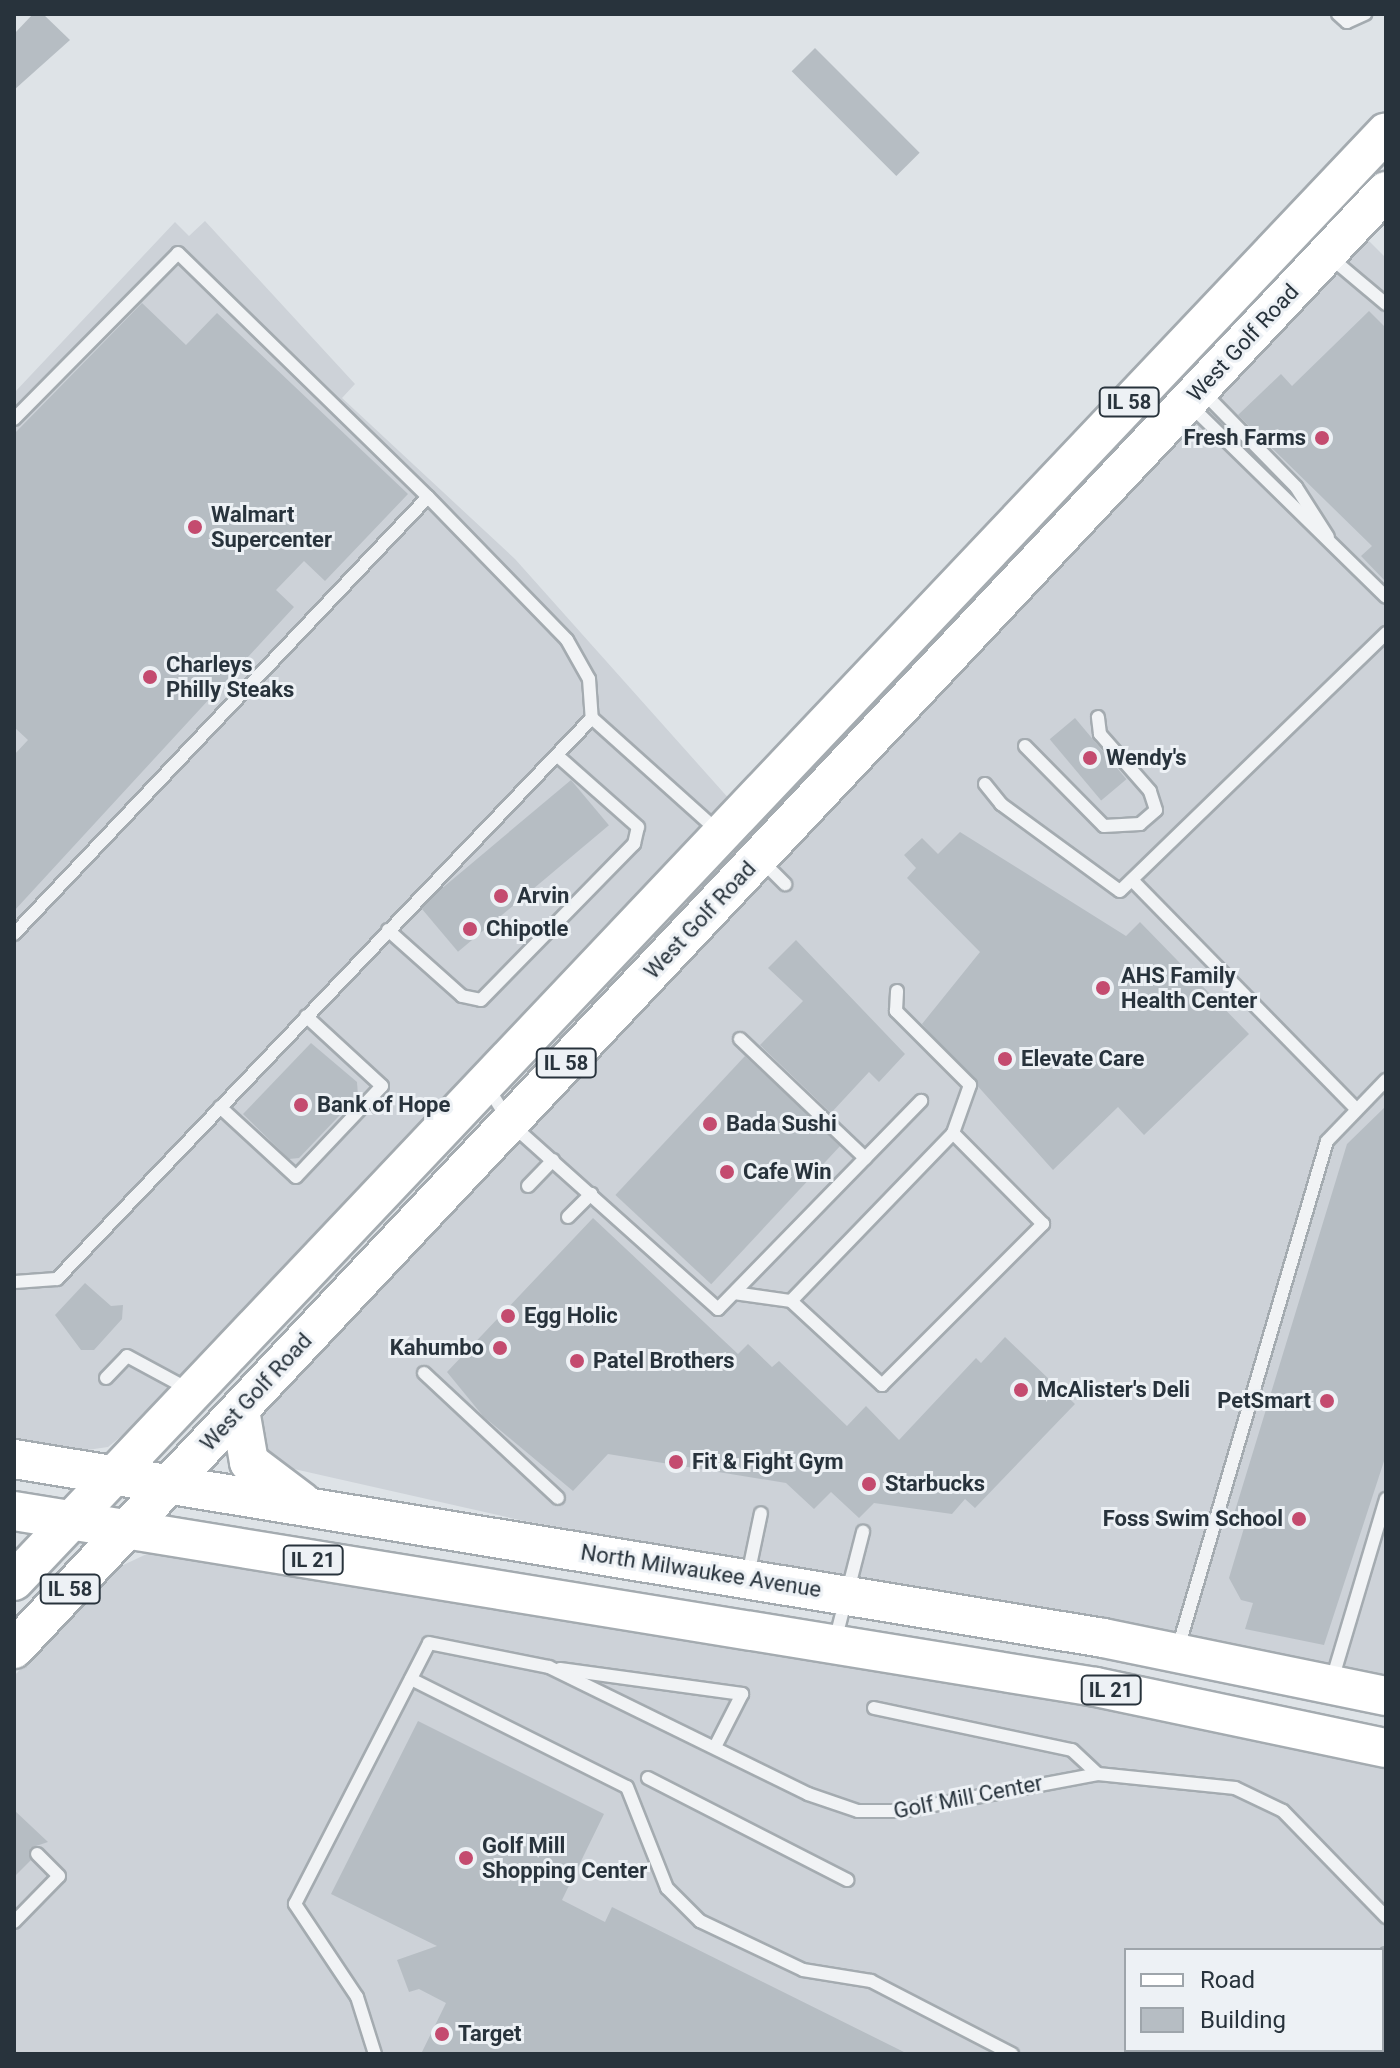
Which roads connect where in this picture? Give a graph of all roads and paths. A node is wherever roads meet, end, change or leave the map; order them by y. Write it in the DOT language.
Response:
graph roads {
  1 [pos="1338,14"];
  2 [pos="1365,14"];
  3 [pos="1386,132"];
  4 [pos="1386,191"];
  5 [pos="1327,254"];
  6 [pos="1386,304"];
  7 [pos="1186,380"];
  8 [pos="14,419"];
  9 [pos="428,497"];
  10 [pos="1328,537"];
  11 [pos="1386,597"];
  12 [pos="1386,633"];
  13 [pos="1098,717"];
  14 [pos="592,718"];
  15 [pos="1025,746"];
  16 [pos="559,757"];
  17 [pos="985,784"];
  18 [pos="721,834"];
  19 [pos="1132,880"];
  20 [pos="388,930"];
  21 [pos="14,934"];
  22 [pos="897,991"];
  23 [pos="306,1016"];
  24 [pos="740,1039"];
  25 [pos="1386,1080"];
  26 [pos="476,1093"];
  27 [pos="921,1101"];
  28 [pos="220,1107"];
  29 [pos="1356,1109"];
  30 [pos="510,1123"];
  31 [pos="953,1133"];
  32 [pos="865,1158"];
  33 [pos="553,1160"];
  34 [pos="528,1186"];
  35 [pos="591,1194"];
  36 [pos="568,1217"];
  37 [pos="14,1282"];
  38 [pos="734,1293"];
  39 [pos="791,1301"];
  40 [pos="424,1373"];
  41 [pos="106,1378"];
  42 [pos="194,1392"];
  43 [pos="240,1410"];
  44 [pos="14,1459"];
  45 [pos="114,1475"];
  46 [pos="169,1484"];
  47 [pos="558,1498"];
  48 [pos="1386,1499"];
  49 [pos="311,1508"];
  50 [pos="14,1511"];
  51 [pos="761,1513"];
  52 [pos="72,1521"];
  53 [pos="127,1530"];
  54 [pos="863,1532"];
  55 [pos="748,1578"];
  56 [pos="14,1581"];
  57 [pos="848,1595"];
  58 [pos="834,1644"];
  59 [pos="14,1649"];
  60 [pos="1177,1651"];
  61 [pos="549,1667"];
  62 [pos="411,1679"];
  63 [pos="1331,1683"];
  64 [pos="1386,1696"];
  65 [pos="874,1708"];
  66 [pos="715,1747"];
  67 [pos="1386,1748"];
  68 [pos="1098,1774"];
  69 [pos="648,1778"];
  70 [pos="37,1854"];
  71 [pos="847,1880"];
  72 [pos="1386,1917"];
  73 [pos="14,1922"];
  74 [pos="375,2054"];
  75 [pos="1012,2054"];
  1 -- 2 [label="lane"];
  3 -- 7 [label="main road, West Golf Road / IL 58"];
  4 -- 5 [label="main road, West Golf Road / IL 58"];
  5 -- 6 [label="lane"];
  5 -- 7 [label="main road, West Golf Road / IL 58"];
  7 -- 10 [label="lane"];
  7 -- 10 [label="lane"];
  7 -- 18 [label="main road, West Golf Road / IL 58"];
  7 -- 30 [label="main road, West Golf Road / IL 58"];
  8 -- 9 [label="lane"];
  9 -- 14 [label="lane"];
  9 -- 21 [label="lane"];
  10 -- 11 [label="lane"];
  12 -- 19 [label="lane"];
  13 -- 15 [label="lane"];
  14 -- 16 [label="lane"];
  14 -- 18 [label="lane"];
  16 -- 20 [label="lane"];
  16 -- 20 [label="lane"];
  17 -- 19 [label="lane"];
  18 -- 26 [label="main road, West Golf Road / IL 58"];
  19 -- 29 [label="lane"];
  20 -- 23 [label="lane"];
  22 -- 31 [label="lane"];
  23 -- 28 [label="lane"];
  23 -- 28 [label="lane"];
  24 -- 32 [label="lane"];
  25 -- 29 [label="lane"];
  26 -- 30 [label="lane"];
  26 -- 30 [label="lane"];
  26 -- 42 [label="main road, West Golf Road / IL 58"];
  27 -- 32 [label="lane"];
  28 -- 37 [label="lane"];
  29 -- 60 [label="lane"];
  30 -- 33 [label="lane"];
  30 -- 43 [label="main road, West Golf Road / IL 58"];
  31 -- 39 [label="lane"];
  31 -- 39 [label="lane"];
  32 -- 38 [label="lane"];
  33 -- 34 [label="lane"];
  33 -- 35 [label="lane"];
  35 -- 36 [label="lane"];
  35 -- 38 [label="lane"];
  38 -- 39 [label="lane"];
  40 -- 47 [label="lane"];
  41 -- 42 [label="lane"];
  42 -- 45 [label="main road, West Golf Road / IL 58"];
  43 -- 46 [label="main road, West Golf Road / IL 58"];
  43 -- 49 [label="main road"];
  44 -- 45 [label="main road, North Milwaukee Avenue / IL 21"];
  45 -- 46 [label="main road, North Milwaukee Avenue / IL 21"];
  45 -- 52 [label="main road, West Golf Road / IL 58"];
  46 -- 49 [label="main road, North Milwaukee Avenue / IL 21"];
  46 -- 53 [label="main road, West Golf Road / IL 58"];
  48 -- 63 [label="lane"];
  49 -- 55 [label="main road, North Milwaukee Avenue / IL 21"];
  50 -- 52 [label="main road, IL 21"];
  51 -- 55 [label="lane"];
  52 -- 53 [label="main road, IL 21"];
  52 -- 56 [label="main road, West Golf Road / IL 58"];
  53 -- 58 [label="main road, IL 21"];
  53 -- 59 [label="main road, West Golf Road / IL 58"];
  54 -- 57 [label="lane"];
  55 -- 57 [label="main road, North Milwaukee Avenue / IL 21"];
  57 -- 58 [label="lane"];
  57 -- 60 [label="main road, North Milwaukee Avenue / IL 21"];
  58 -- 67 [label="main road, IL 21"];
  60 -- 63 [label="main road, North Milwaukee Avenue / IL 21"];
  61 -- 62 [label="lane, Golf Mill Center"];
  61 -- 66 [label="lane, Golf Mill Center"];
  61 -- 66 [label="lane"];
  62 -- 74 [label="lane, Golf Mill Center"];
  62 -- 75 [label="lane"];
  63 -- 64 [label="main road, North Milwaukee Avenue / IL 21"];
  65 -- 68 [label="lane"];
  66 -- 68 [label="lane, Golf Mill Center"];
  68 -- 72 [label="lane, Golf Mill Center"];
  69 -- 71 [label="lane"];
  70 -- 73 [label="lane"];
}
